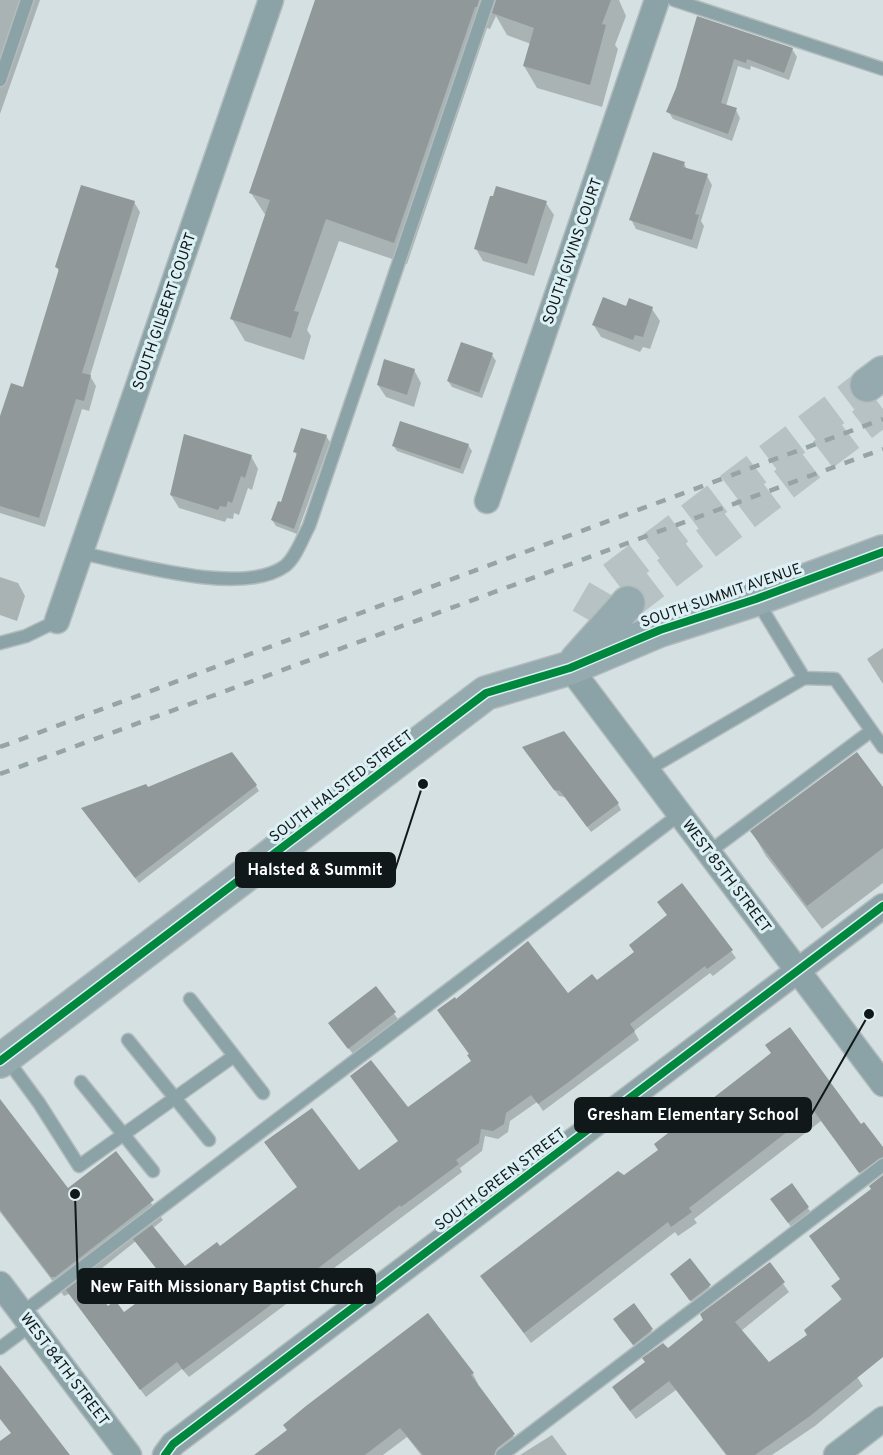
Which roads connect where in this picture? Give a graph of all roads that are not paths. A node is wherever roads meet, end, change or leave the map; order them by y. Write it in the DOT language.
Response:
graph roads {
  1 [pos="27,0"];
  2 [pos="271,0"];
  3 [pos="488,0"];
  4 [pos="657,0"];
  5 [pos="674,0"];
  6 [pos="883,69"];
  7 [pos="0,80"];
  8 [pos="487,501"];
  9 [pos="883,552"];
  10 [pos="81,553"];
  11 [pos="756,599"];
  12 [pos="628,603"];
  13 [pos="586,619"];
  14 [pos="57,621"];
  15 [pos="0,643"];
  16 [pos="570,668"];
  17 [pos="804,678"];
  18 [pos="871,731"];
  19 [pos="883,747"];
  20 [pos="647,770"];
  21 [pos="680,814"];
  22 [pos="709,852"];
  23 [pos="883,906"];
  24 [pos="798,971"];
  25 [pos="190,999"];
  26 [pos="128,1040"];
  27 [pos="2,1056"];
  28 [pos="234,1056"];
  29 [pos="81,1082"];
  30 [pos="883,1084"];
  31 [pos="263,1093"];
  32 [pos="175,1098"];
  33 [pos="124,1134"];
  34 [pos="208,1140"];
  35 [pos="883,1165"];
  36 [pos="153,1171"];
  37 [pos="2,1290"];
  38 [pos="27,1319"];
  39 [pos="0,1348"];
  40 [pos="883,1419"];
  41 [pos="129,1455"];
  42 [pos="165,1455"];
  43 [pos="502,1455"];
  44 [pos="836,1455"];
  1 -- 7 [label="lane"];
  2 -- 10 [label="street, SOUTH GILBERT COURT"];
  3 -- 10 [label="lane"];
  4 -- 8 [label="street, SOUTH GIVINS COURT"];
  5 -- 6 [label="lane"];
  9 -- 11 [label="main road, SOUTH SUMMIT AVENUE"];
  10 -- 14 [label="street, SOUTH GILBERT COURT"];
  11 -- 16 [label="main road, SOUTH SUMMIT AVENUE"];
  11 -- 17 [label="lane"];
  12 -- 16 [label="main road"];
  13 -- 16 [label="main road"];
  14 -- 15 [label="lane"];
  16 -- 20 [label="street, WEST 85TH STREET"];
  16 -- 27 [label="main road, SOUTH HALSTED STREET"];
  17 -- 18 [label="lane"];
  17 -- 20 [label="lane"];
  18 -- 19 [label="lane"];
  18 -- 22 [label="lane"];
  20 -- 21 [label="street, WEST 85TH STREET"];
  21 -- 22 [label="street, WEST 85TH STREET"];
  21 -- 38 [label="lane"];
  22 -- 24 [label="street, WEST 85TH STREET"];
  23 -- 24 [label="street, SOUTH GREEN STREET"];
  24 -- 30 [label="street, WEST 85TH STREET"];
  24 -- 42 [label="street, SOUTH GREEN STREET"];
  25 -- 28 [label="lane"];
  26 -- 32 [label="lane"];
  27 -- 33 [label="lane"];
  28 -- 31 [label="lane"];
  28 -- 32 [label="lane"];
  29 -- 33 [label="lane"];
  32 -- 33 [label="lane"];
  32 -- 34 [label="lane"];
  33 -- 36 [label="lane"];
  35 -- 43 [label="lane"];
  37 -- 38 [label="street, WEST 84TH STREET"];
  38 -- 39 [label="lane"];
  38 -- 41 [label="street, WEST 84TH STREET"];
  40 -- 44 [label="street"];
}
